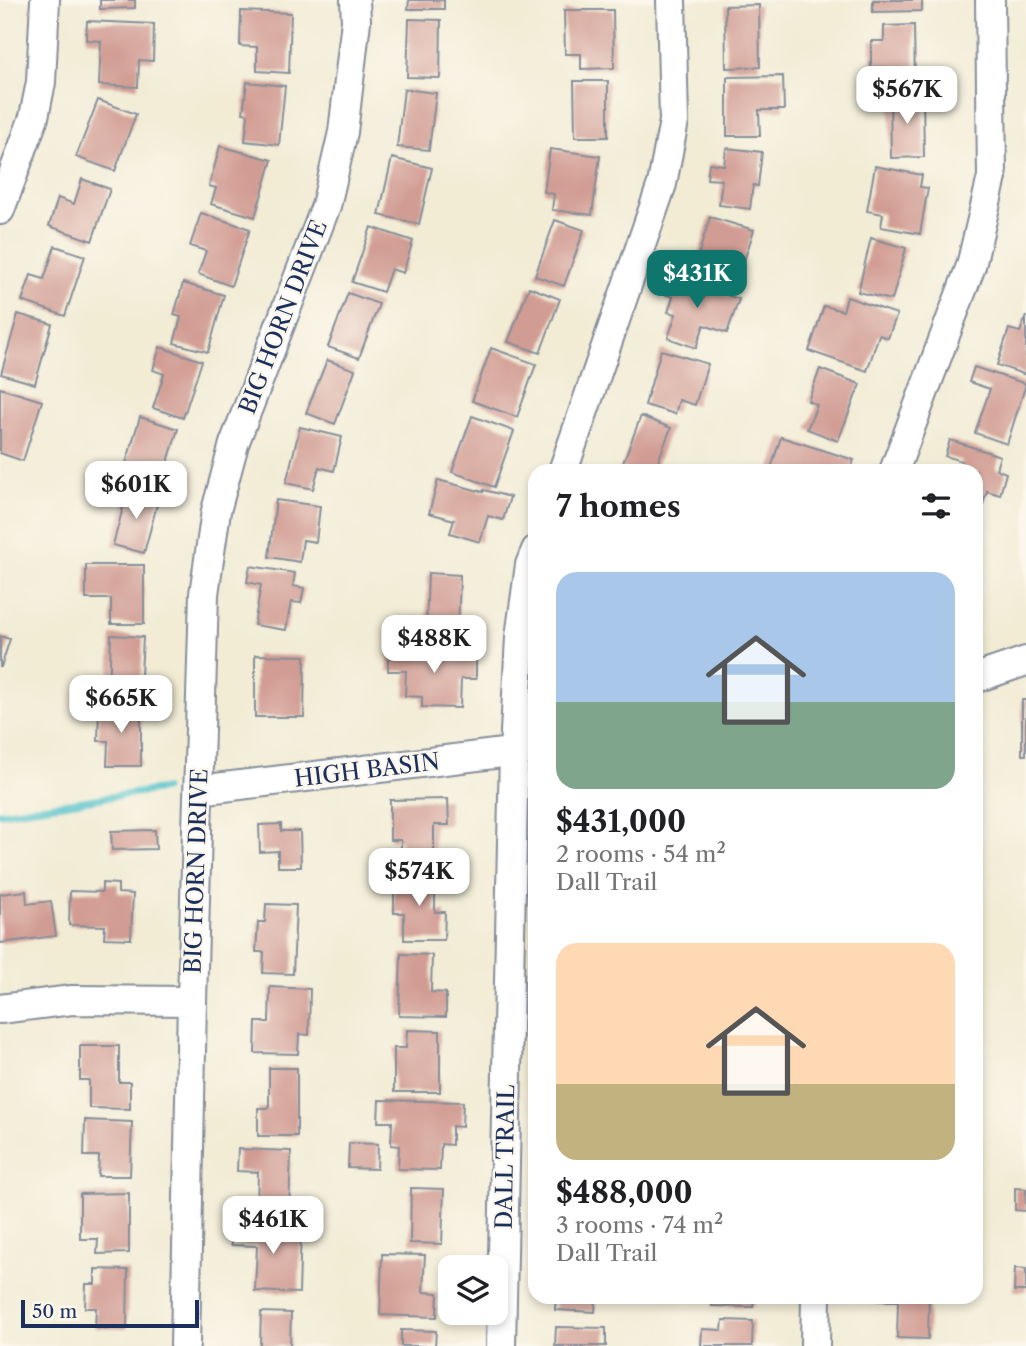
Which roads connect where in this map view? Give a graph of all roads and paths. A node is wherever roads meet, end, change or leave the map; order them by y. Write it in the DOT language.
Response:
graph roads {
  1 [pos="45,0"];
  2 [pos="355,0"];
  3 [pos="671,0"];
  4 [pos="990,0"];
  5 [pos="0,210"];
  6 [pos="565,464"];
  7 [pos="897,464"];
  8 [pos="528,579"];
  9 [pos="1026,662"];
  10 [pos="983,676"];
  11 [pos="525,750"];
  12 [pos="199,790"];
  13 [pos="192,1001"];
  14 [pos="0,1009"];
  15 [pos="816,1304"];
  16 [pos="185,1346"];
  17 [pos="500,1346"];
  18 [pos="815,1346"];
  1 -- 5 [label="street"];
  2 -- 12 [label="street, BIG HORN DRIVE"];
  3 -- 6 [label="street"];
  4 -- 7 [label="street"];
  8 -- 11 [label="street, DALL TRAIL"];
  9 -- 10 [label="street"];
  11 -- 12 [label="street, HIGH BASIN"];
  11 -- 17 [label="street, DALL TRAIL"];
  12 -- 13 [label="street, BIG HORN DRIVE"];
  13 -- 14 [label="street"];
  13 -- 16 [label="street, BIG HORN DRIVE"];
  15 -- 18 [label="street"];
}
